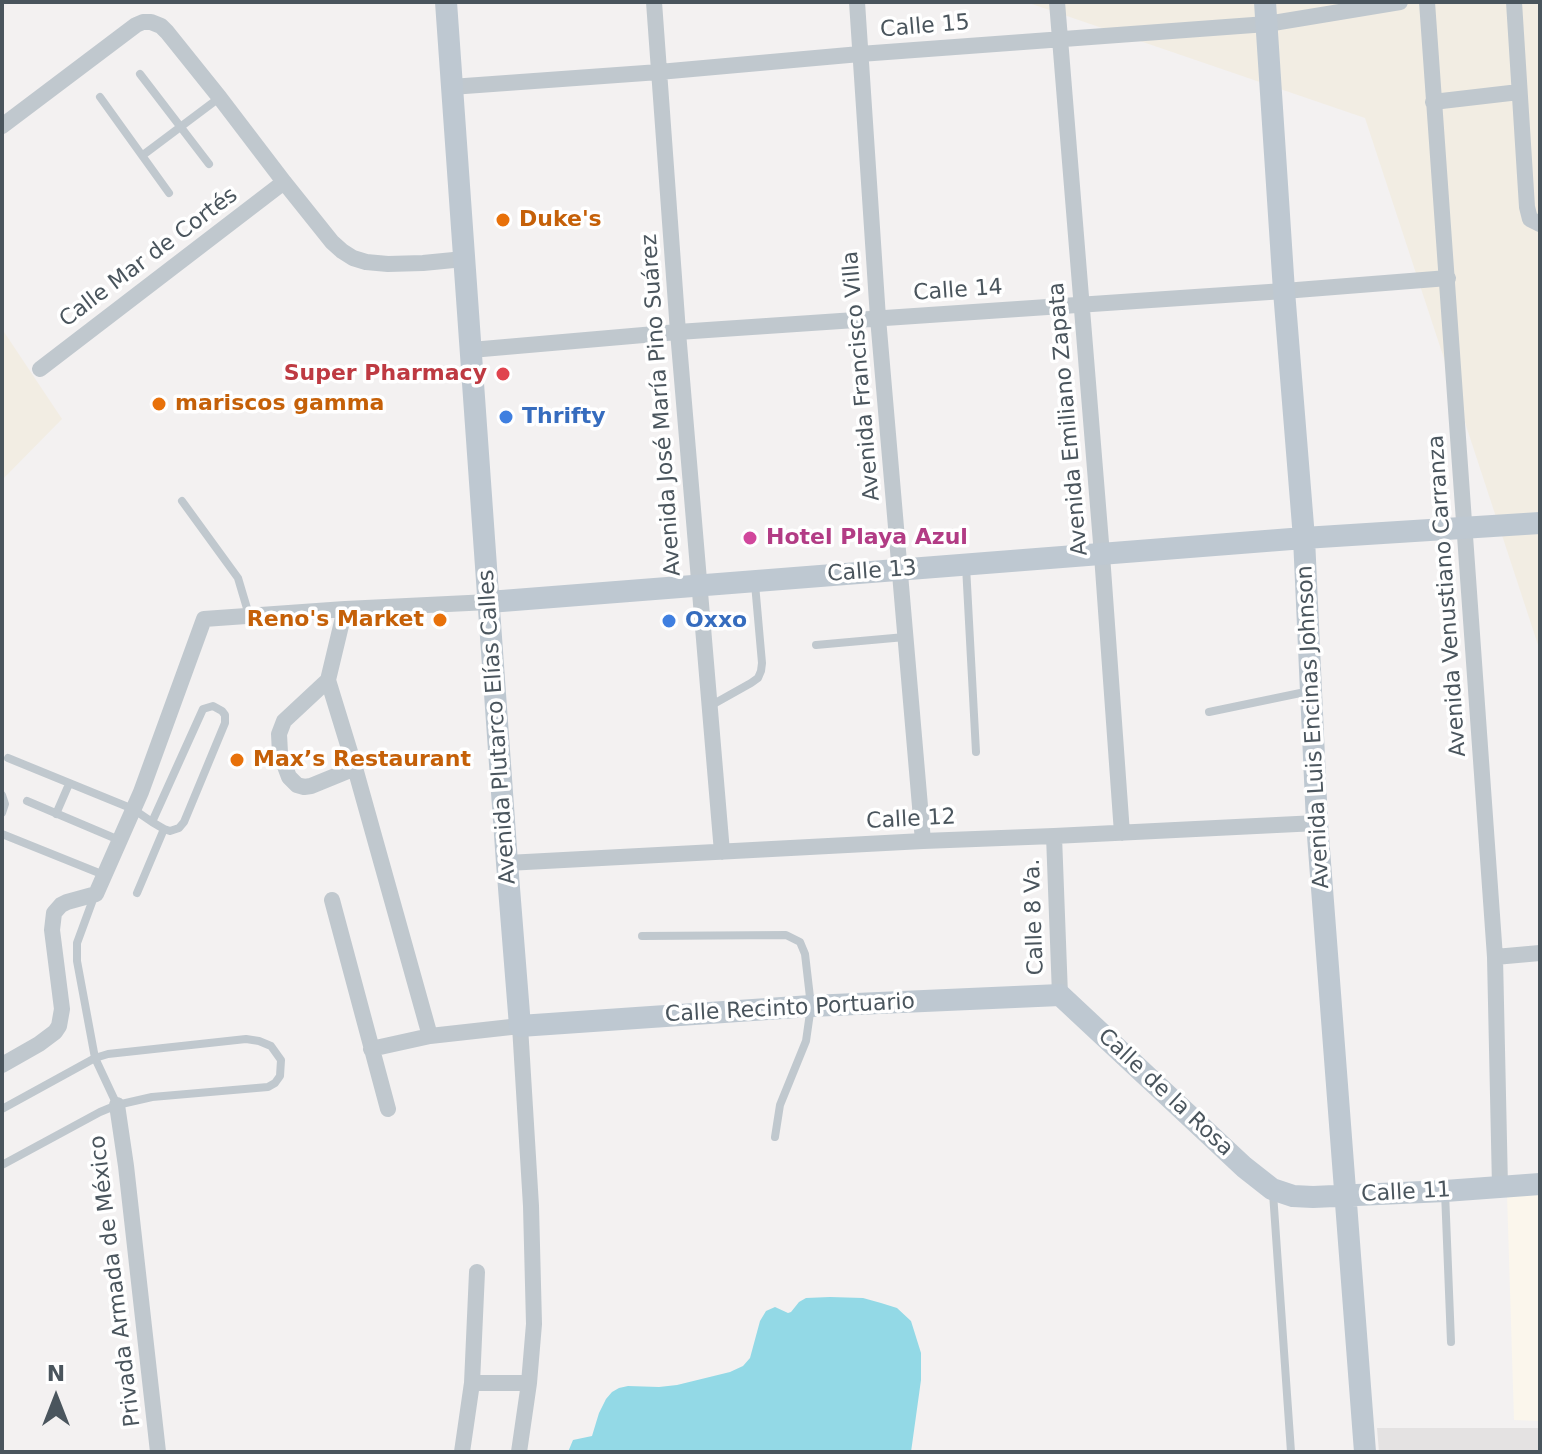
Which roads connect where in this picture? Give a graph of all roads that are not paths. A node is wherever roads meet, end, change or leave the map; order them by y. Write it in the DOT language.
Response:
graph roads {
  1 [pos="446,2"];
  2 [pos="654,2"];
  3 [pos="857,2"];
  4 [pos="1057,2"];
  5 [pos="1400,2"];
  6 [pos="1427,2"];
  7 [pos="1514,2"];
  8 [pos="1266,13"];
  9 [pos="1059,39"];
  10 [pos="860,54"];
  11 [pos="659,72"];
  12 [pos="140,74"];
  13 [pos="451,87"];
  14 [pos="1519,92"];
  15 [pos="100,97"];
  16 [pos="220,98"];
  17 [pos="1433,102"];
  18 [pos="2,126"];
  19 [pos="180,128"];
  20 [pos="143,155"];
  21 [pos="209,164"];
  22 [pos="284,182"];
  23 [pos="169,193"];
  24 [pos="1538,223"];
  25 [pos="464,259"];
  26 [pos="1448,278"];
  27 [pos="1284,291"];
  28 [pos="1081,305"];
  29 [pos="878,318"];
  30 [pos="678,332"];
  31 [pos="471,350"];
  32 [pos="40,369"];
  33 [pos="182,501"];
  34 [pos="1540,523"];
  35 [pos="1465,528"];
  36 [pos="1304,538"];
  37 [pos="1102,555"];
  38 [pos="966,565"];
  39 [pos="901,569"];
  40 [pos="754,581"];
  41 [pos="698,585"];
  42 [pos="489,602"];
  43 [pos="345,609"];
  44 [pos="249,616"];
  45 [pos="906,637"];
  46 [pos="816,645"];
  47 [pos="328,680"];
  48 [pos="1311,691"];
  49 [pos="709,706"];
  50 [pos="1209,712"];
  51 [pos="976,752"];
  52 [pos="8,758"];
  53 [pos="355,768"];
  54 [pos="69,784"];
  55 [pos="2,795"];
  56 [pos="27,801"];
  57 [pos="133,809"];
  58 [pos="2,813"];
  59 [pos="56,814"];
  60 [pos="152,822"];
  61 [pos="1317,823"];
  62 [pos="164,829"];
  63 [pos="1122,833"];
  64 [pos="2,834"];
  65 [pos="1054,836"];
  66 [pos="120,840"];
  67 [pos="923,841"];
  68 [pos="722,852"];
  69 [pos="507,863"];
  70 [pos="104,875"];
  71 [pos="137,893"];
  72 [pos="96,894"];
  73 [pos="332,900"];
  74 [pos="642,936"];
  75 [pos="1540,953"];
  76 [pos="1495,957"];
  77 [pos="1060,995"];
  78 [pos="811,1006"];
  79 [pos="520,1026"];
  80 [pos="430,1036"];
  81 [pos="371,1049"];
  82 [pos="95,1058"];
  83 [pos="2,1065"];
  84 [pos="117,1105"];
  85 [pos="2,1109"];
  86 [pos="388,1109"];
  87 [pos="775,1137"];
  88 [pos="2,1165"];
  89 [pos="1540,1184"];
  90 [pos="1500,1187"];
  91 [pos="1272,1189"];
  92 [pos="1445,1191"];
  93 [pos="1347,1196"];
  94 [pos="477,1272"];
  95 [pos="1451,1342"];
  96 [pos="472,1383"];
  97 [pos="529,1383"];
  98 [pos="158,1452"];
  99 [pos="462,1452"];
  100 [pos="519,1452"];
  101 [pos="1291,1452"];
  102 [pos="1365,1452"];
  1 -- 13 [label="street, Avenida Plutarco Elías Calles"];
  2 -- 11 [label="street, Avenida José María Pino Suárez"];
  3 -- 10 [label="street, Avenida Francisco Villa"];
  4 -- 9 [label="street, Avenida Emiliano Zapata"];
  5 -- 8 [label="street, Calle 15"];
  6 -- 17 [label="street, Avenida Venustiano Carranza"];
  7 -- 14 [label="street"];
  8 -- 9 [label="street, Calle 15"];
  8 -- 27 [label="street, Avenida Luis Encinas Johnson"];
  9 -- 10 [label="street, Calle 15"];
  9 -- 28 [label="street, Avenida Emiliano Zapata"];
  10 -- 11 [label="street, Calle 15"];
  10 -- 29 [label="street, Avenida Francisco Villa"];
  11 -- 13 [label="street, Calle 15"];
  11 -- 30 [label="street, Avenida José María Pino Suárez"];
  12 -- 19 [label="lane"];
  13 -- 25 [label="street, Avenida Plutarco Elías Calles"];
  14 -- 17 [label="street"];
  14 -- 24 [label="street"];
  15 -- 20 [label="lane"];
  16 -- 18 [label="street"];
  16 -- 19 [label="lane"];
  16 -- 22 [label="street"];
  17 -- 26 [label="street, Avenida Venustiano Carranza"];
  19 -- 20 [label="lane"];
  19 -- 21 [label="lane"];
  20 -- 23 [label="lane"];
  22 -- 25 [label="street"];
  22 -- 32 [label="street, Calle Mar de Cortés"];
  25 -- 31 [label="street, Avenida Plutarco Elías Calles"];
  26 -- 27 [label="street, Calle 14"];
  26 -- 35 [label="street, Avenida Venustiano Carranza"];
  27 -- 28 [label="street, Calle 14"];
  27 -- 36 [label="street, Avenida Luis Encinas Johnson"];
  28 -- 29 [label="street, Calle 14"];
  28 -- 37 [label="street, Avenida Emiliano Zapata"];
  29 -- 30 [label="street, Calle 14"];
  29 -- 39 [label="street, Avenida Francisco Villa"];
  30 -- 31 [label="street, Calle 14"];
  30 -- 41 [label="street, Avenida José María Pino Suárez"];
  31 -- 42 [label="street, Avenida Plutarco Elías Calles"];
  33 -- 44 [label="lane"];
  34 -- 35 [label="street, Calle 13"];
  35 -- 36 [label="street, Calle 13"];
  35 -- 76 [label="street, Avenida Venustiano Carranza"];
  36 -- 37 [label="street, Calle 13"];
  36 -- 48 [label="street, Avenida Luis Encinas Johnson"];
  37 -- 38 [label="street, Calle 13"];
  37 -- 63 [label="street, Avenida Emiliano Zapata"];
  38 -- 39 [label="street, Calle 13"];
  38 -- 51 [label="lane"];
  39 -- 40 [label="street, Calle 13"];
  39 -- 45 [label="street, Avenida Francisco Villa"];
  40 -- 41 [label="street, Calle 13"];
  40 -- 49 [label="lane"];
  41 -- 42 [label="street, Calle 13"];
  41 -- 49 [label="street, Avenida José María Pino Suárez"];
  42 -- 43 [label="street, Calle 13"];
  42 -- 69 [label="street, Avenida Plutarco Elías Calles"];
  43 -- 44 [label="street, Calle 13"];
  43 -- 47 [label="street"];
  44 -- 57 [label="street, Calle 13"];
  45 -- 46 [label="lane"];
  45 -- 67 [label="street, Avenida Francisco Villa"];
  47 -- 53 [label="street"];
  47 -- 53 [label="street"];
  48 -- 50 [label="lane"];
  48 -- 61 [label="street, Avenida Luis Encinas Johnson"];
  49 -- 68 [label="street, Avenida José María Pino Suárez"];
  52 -- 54 [label="lane"];
  53 -- 80 [label="street"];
  54 -- 57 [label="lane"];
  54 -- 59 [label="lane"];
  55 -- 58 [label="lane"];
  56 -- 59 [label="lane"];
  57 -- 60 [label="lane"];
  57 -- 66 [label="street"];
  59 -- 66 [label="lane"];
  60 -- 62 [label="lane"];
  60 -- 62 [label="lane"];
  61 -- 63 [label="street, Calle 12"];
  61 -- 93 [label="street, Avenida Luis Encinas Johnson"];
  62 -- 71 [label="lane"];
  63 -- 65 [label="street, Calle 12"];
  64 -- 70 [label="lane"];
  65 -- 67 [label="street, Calle 12"];
  65 -- 77 [label="street, Calle 8 Va."];
  66 -- 70 [label="street"];
  67 -- 68 [label="street, Calle 12"];
  68 -- 69 [label="street, Calle 12"];
  69 -- 79 [label="street, Avenida Plutarco Elías Calles"];
  70 -- 72 [label="street"];
  72 -- 82 [label="lane"];
  72 -- 83 [label="street"];
  73 -- 81 [label="street"];
  74 -- 78 [label="lane"];
  75 -- 76 [label="street"];
  76 -- 90 [label="street, Avenida Venustiano Carranza"];
  77 -- 78 [label="street, Calle Recinto Portuario"];
  77 -- 91 [label="street, Calle de la Rosa"];
  78 -- 79 [label="street, Calle Recinto Portuario"];
  78 -- 87 [label="lane"];
  79 -- 80 [label="street"];
  79 -- 97 [label="street, Avenida Plutarco Elías Calles"];
  80 -- 81 [label="street"];
  81 -- 86 [label="street"];
  82 -- 84 [label="lane"];
  82 -- 84 [label="lane"];
  82 -- 85 [label="lane"];
  84 -- 88 [label="lane"];
  84 -- 98 [label="street, Privada Armada de México"];
  89 -- 90 [label="street, Calle 11"];
  90 -- 92 [label="street, Calle 11"];
  91 -- 93 [label="street, Calle 11"];
  91 -- 101 [label="lane"];
  92 -- 93 [label="street, Calle 11"];
  92 -- 95 [label="lane"];
  93 -- 102 [label="street, Avenida Luis Encinas Johnson"];
  94 -- 96 [label="street"];
  96 -- 97 [label="street"];
  96 -- 99 [label="street"];
  97 -- 100 [label="street, Avenida Plutarco Elías Calles"];
}
